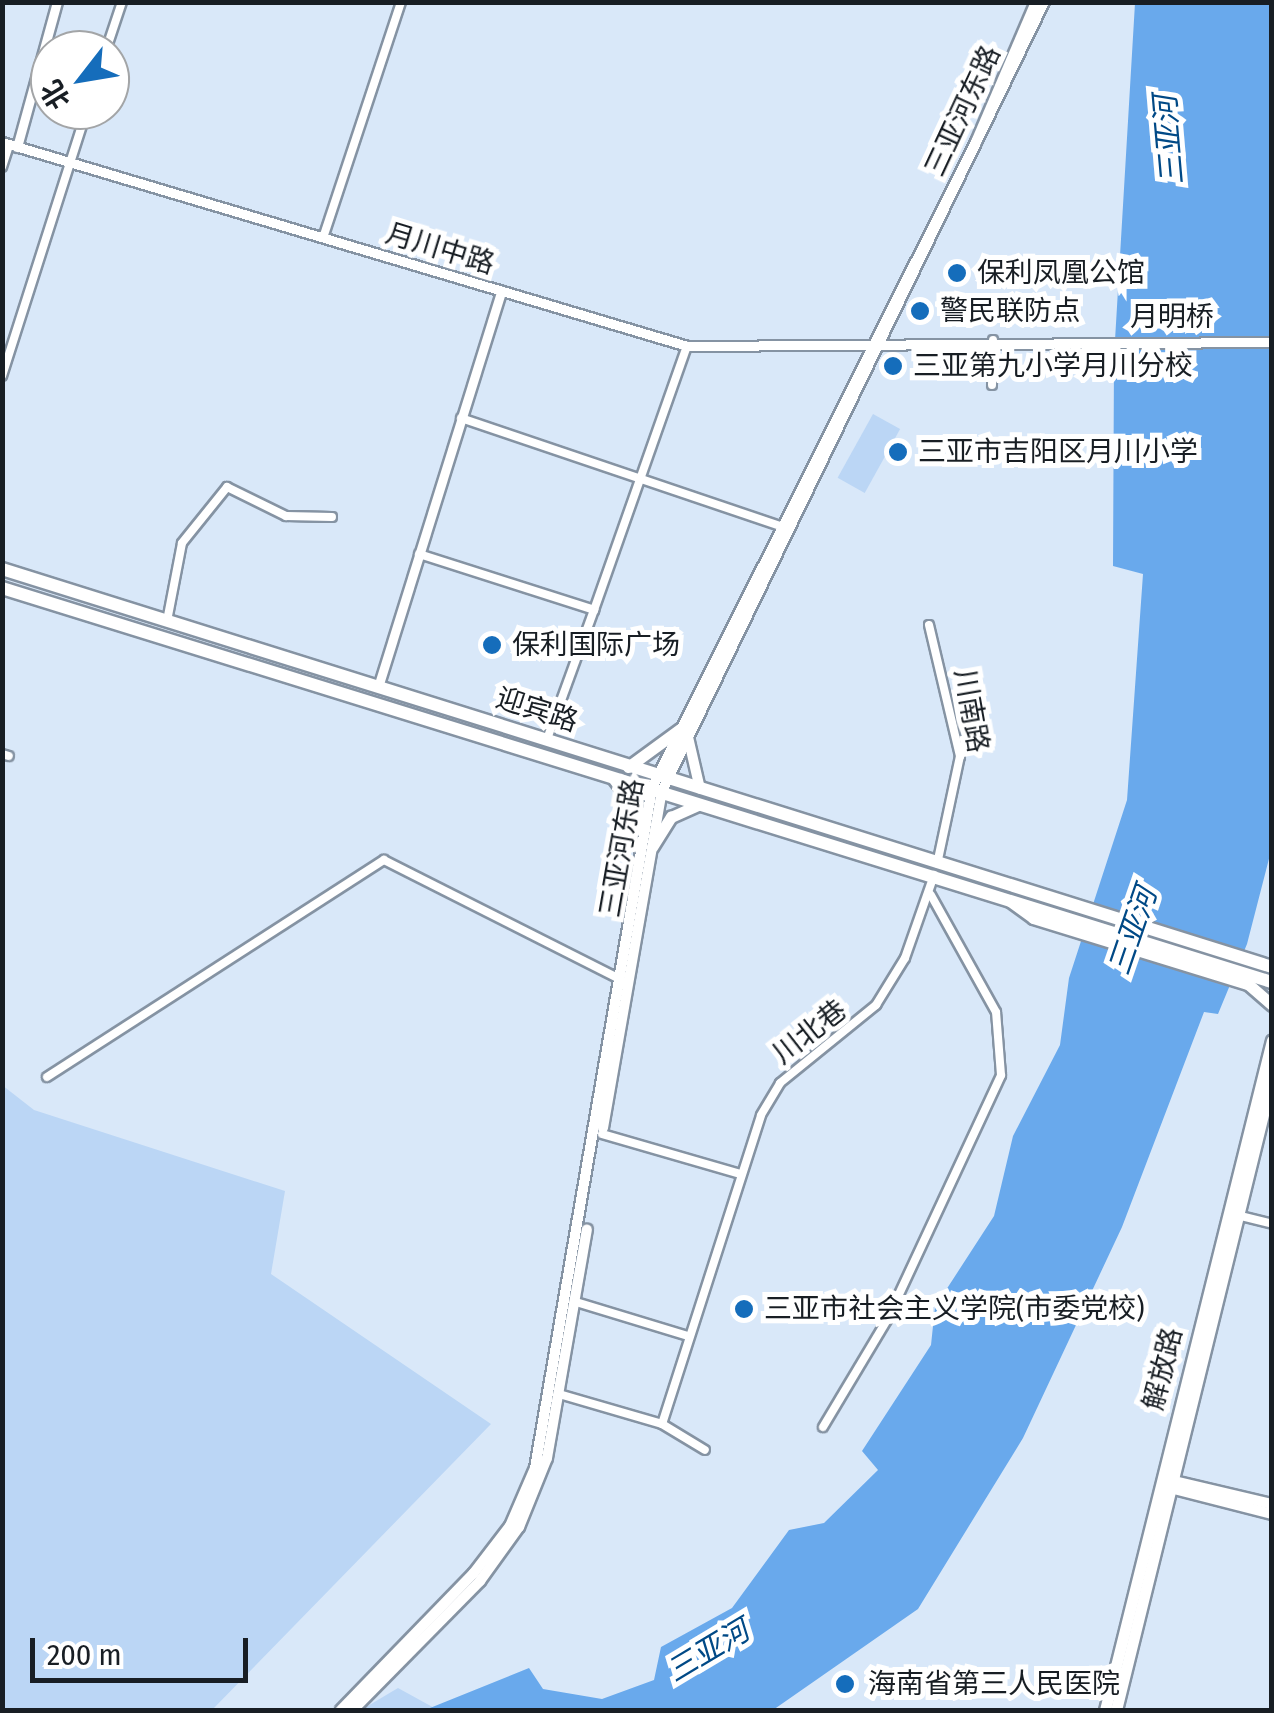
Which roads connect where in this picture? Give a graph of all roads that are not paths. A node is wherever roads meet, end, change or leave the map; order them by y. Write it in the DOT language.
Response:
graph roads {
  1 [pos="57,2"];
  2 [pos="122,2"];
  3 [pos="401,2"];
  4 [pos="1036,2"];
  5 [pos="1044,2"];
  6 [pos="113,30"];
  7 [pos="80,130"];
  8 [pos="10,145"];
  9 [pos="70,162"];
  10 [pos="2,166"];
  11 [pos="323,238"];
  12 [pos="501,291"];
  13 [pos="993,340"];
  14 [pos="886,341"];
  15 [pos="1272,342"];
  16 [pos="872,343"];
  17 [pos="687,346"];
  18 [pos="2,376"];
  19 [pos="992,385"];
  20 [pos="461,418"];
  21 [pos="637,478"];
  22 [pos="332,517"];
  23 [pos="782,527"];
  24 [pos="418,554"];
  25 [pos="2,570"];
  26 [pos="2,588"];
  27 [pos="594,610"];
  28 [pos="167,621"];
  29 [pos="928,626"];
  30 [pos="378,687"];
  31 [pos="684,728"];
  32 [pos="547,739"];
  33 [pos="628,767"];
  34 [pos="605,773"];
  35 [pos="659,783"];
  36 [pos="700,789"];
  37 [pos="704,804"];
  38 [pos="646,825"];
  39 [pos="652,847"];
  40 [pos="935,869"];
  41 [pos="932,895"];
  42 [pos="1051,912"];
  43 [pos="1272,967"];
  44 [pos="1252,974"];
  45 [pos="622,980"];
  46 [pos="1272,982"];
  47 [pos="1272,1005"];
  48 [pos="1272,1040"];
  49 [pos="46,1077"];
  50 [pos="1272,1078"];
  51 [pos="602,1134"];
  52 [pos="741,1174"];
  53 [pos="1236,1215"];
  54 [pos="1272,1224"];
  55 [pos="576,1302"];
  56 [pos="688,1336"];
  57 [pos="559,1394"];
  58 [pos="662,1424"];
  59 [pos="823,1427"];
  60 [pos="704,1450"];
  61 [pos="1166,1483"];
  62 [pos="1272,1504"];
  63 [pos="1272,1514"];
  64 [pos="341,1710"];
  65 [pos="353,1710"];
  66 [pos="1105,1710"];
  67 [pos="1116,1710"];
  1 -- 8 [label="street"];
  2 -- 6 [label="street"];
  3 -- 11 [label="street"];
  4 -- 16 [label="main road, 三亚河东路"];
  5 -- 14 [label="main road, 三亚河东路"];
  7 -- 9 [label="street"];
  8 -- 9 [label="street, 月川中路"];
  8 -- 10 [label="street"];
  9 -- 11 [label="street, 月川中路"];
  9 -- 18 [label="street"];
  11 -- 12 [label="street, 月川中路"];
  12 -- 17 [label="street, 月川中路"];
  12 -- 20 [label="street"];
  13 -- 14 [label="street, 月川中路"];
  13 -- 15 [label="street, 月明桥"];
  13 -- 19 [label="street"];
  14 -- 16 [label="street, 月川中路"];
  14 -- 31 [label="main road, 三亚河东路"];
  16 -- 17 [label="street, 月川中路"];
  16 -- 23 [label="main road, 三亚河东路"];
  17 -- 21 [label="street"];
  20 -- 21 [label="street"];
  20 -- 24 [label="street"];
  21 -- 23 [label="street"];
  21 -- 27 [label="street"];
  22 -- 28 [label="street"];
  23 -- 31 [label="main road, 三亚河东路"];
  24 -- 27 [label="street"];
  24 -- 30 [label="street"];
  25 -- 28 [label="highway, 迎宾路"];
  26 -- 34 [label="highway, 迎宾路"];
  27 -- 32 [label="street"];
  28 -- 30 [label="highway, 迎宾路"];
  29 -- 40 [label="street, 川南路"];
  30 -- 32 [label="highway, 迎宾路"];
  31 -- 33 [label="main road"];
  31 -- 35 [label="main road, 三亚河东路"];
  31 -- 36 [label="main road"];
  32 -- 33 [label="highway, 迎宾路"];
  33 -- 35 [label="highway, 迎宾路"];
  34 -- 35 [label="highway, 迎宾路"];
  34 -- 38 [label="main road"];
  35 -- 36 [label="highway, 迎宾路"];
  35 -- 37 [label="highway, 迎宾路"];
  35 -- 38 [label="main road, 三亚河东路"];
  35 -- 39 [label="main road, 三亚河东路"];
  36 -- 40 [label="highway, 迎宾路"];
  37 -- 39 [label="main road"];
  37 -- 40 [label="highway, 迎宾路"];
  38 -- 45 [label="main road, 三亚河东路"];
  39 -- 51 [label="main road, 三亚河东路"];
  40 -- 41 [label="street, 川北巷"];
  40 -- 42 [label="highway, 迎宾路"];
  40 -- 42 [label="highway, 迎宾路"];
  41 -- 52 [label="street, 川北巷"];
  41 -- 59 [label="street"];
  42 -- 44 [label="highway"];
  43 -- 44 [label="highway"];
  44 -- 46 [label="highway"];
  44 -- 47 [label="main road"];
  45 -- 49 [label="street"];
  45 -- 64 [label="main road, 三亚河东路"];
  48 -- 61 [label="main road, 解放路"];
  50 -- 53 [label="main road, 解放路"];
  51 -- 52 [label="street"];
  51 -- 55 [label="main road, 三亚河东路"];
  52 -- 56 [label="street, 川北巷"];
  53 -- 54 [label="street"];
  53 -- 61 [label="main road, 解放路"];
  55 -- 56 [label="street"];
  55 -- 57 [label="main road, 三亚河东路"];
  56 -- 58 [label="street, 川北巷"];
  57 -- 58 [label="street"];
  57 -- 65 [label="main road, 三亚河东路"];
  58 -- 60 [label="street"];
  61 -- 62 [label="main road"];
  61 -- 63 [label="main road"];
  61 -- 66 [label="main road, 解放路"];
  61 -- 67 [label="main road, 解放路"];
}
